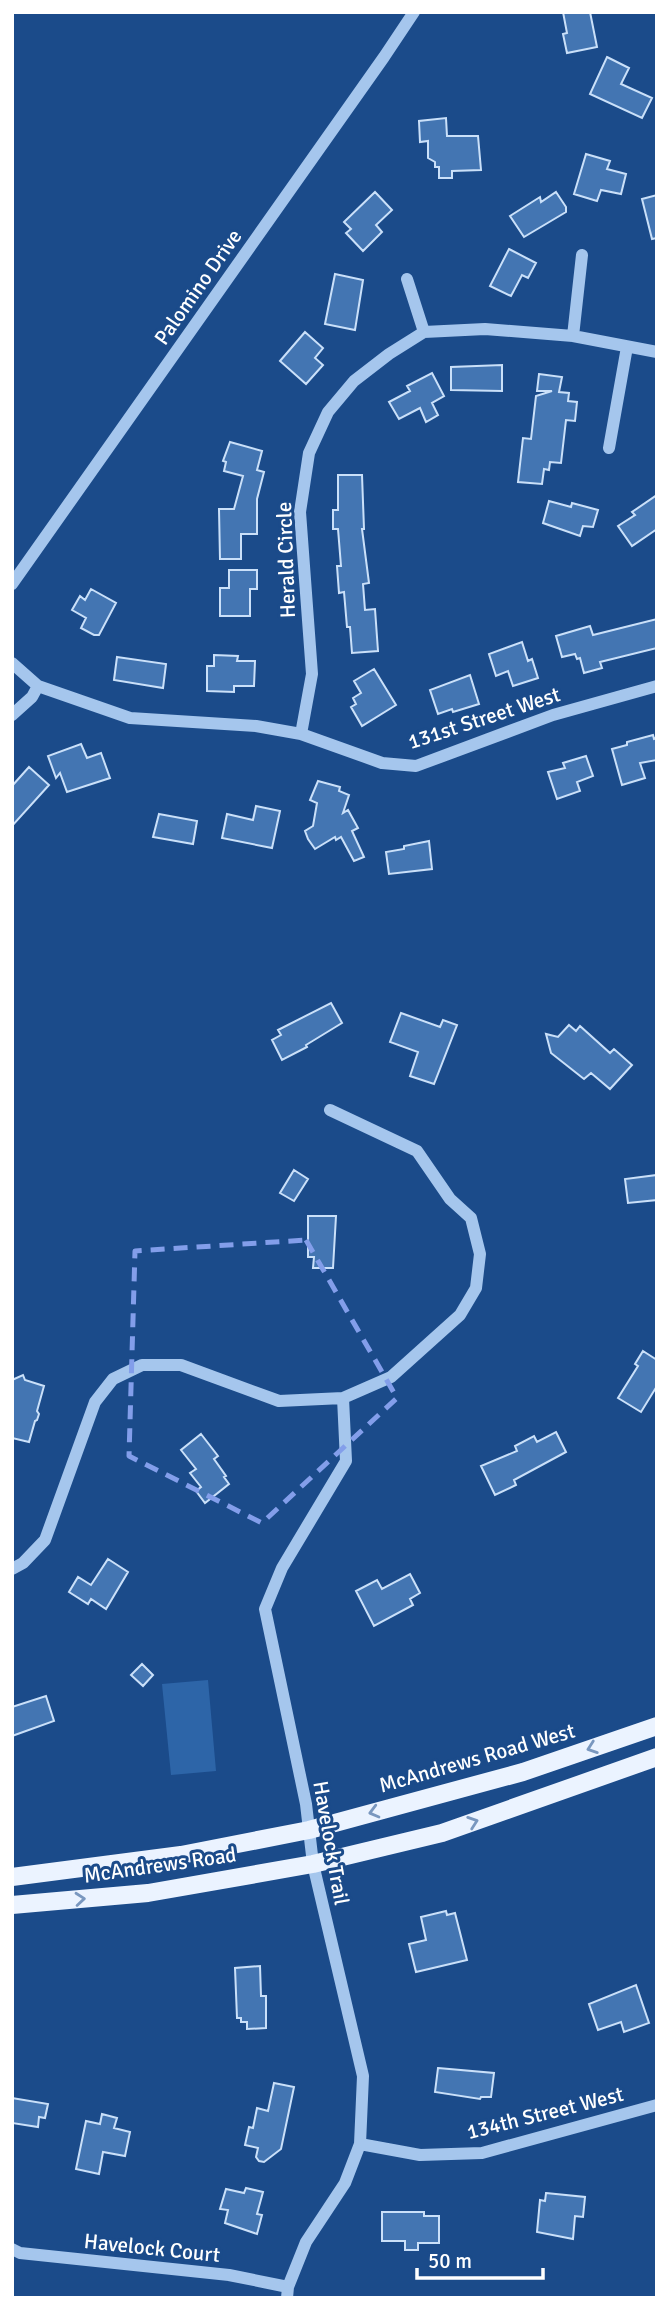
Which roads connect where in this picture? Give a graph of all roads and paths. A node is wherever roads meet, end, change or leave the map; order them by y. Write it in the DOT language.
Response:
graph roads {
  1 [pos="414,12"];
  2 [pos="582,255"];
  3 [pos="407,279"];
  4 [pos="424,332"];
  5 [pos="573,336"];
  6 [pos="627,347"];
  7 [pos="657,352"];
  8 [pos="609,448"];
  9 [pos="12,583"];
  10 [pos="12,663"];
  11 [pos="38,686"];
  12 [pos="657,686"];
  13 [pos="12,715"];
  14 [pos="301,734"];
  15 [pos="330,1110"];
  16 [pos="343,1398"];
  17 [pos="12,1569"];
  18 [pos="657,1726"];
  19 [pos="657,1757"];
  20 [pos="309,1830"];
  21 [pos="313,1864"];
  22 [pos="12,1877"];
  23 [pos="12,1905"];
  24 [pos="657,2105"];
  25 [pos="360,2144"];
  26 [pos="12,2249"];
  27 [pos="287,2292"];
  1 -- 9 [label="street, Palomino Drive"];
  2 -- 5 [label="street"];
  3 -- 4 [label="street"];
  4 -- 5 [label="street, Herald Circle"];
  4 -- 14 [label="street, Herald Circle"];
  5 -- 6 [label="street, Herald Circle"];
  6 -- 7 [label="street, Herald Circle"];
  6 -- 8 [label="street"];
  10 -- 11 [label="street, 131st Street West"];
  11 -- 13 [label="street"];
  11 -- 14 [label="street, 131st Street West"];
  12 -- 14 [label="street, 131st Street West"];
  15 -- 16 [label="street"];
  16 -- 17 [label="street"];
  16 -- 20 [label="street, Havelock Trail"];
  18 -- 20 [label="main road, McAndrews Road West, one-way"];
  21 -- 19 [label="main road, one-way"];
  20 -- 21 [label="street, Havelock Trail"];
  20 -- 22 [label="main road, McAndrews Road"];
  23 -- 21 [label="main road, McAndrews Road, one-way"];
  21 -- 25 [label="street, Havelock Trail"];
  24 -- 25 [label="street, 134th Street West"];
  25 -- 27 [label="street, Havelock Trail"];
  26 -- 27 [label="street, Havelock Court"];
}
